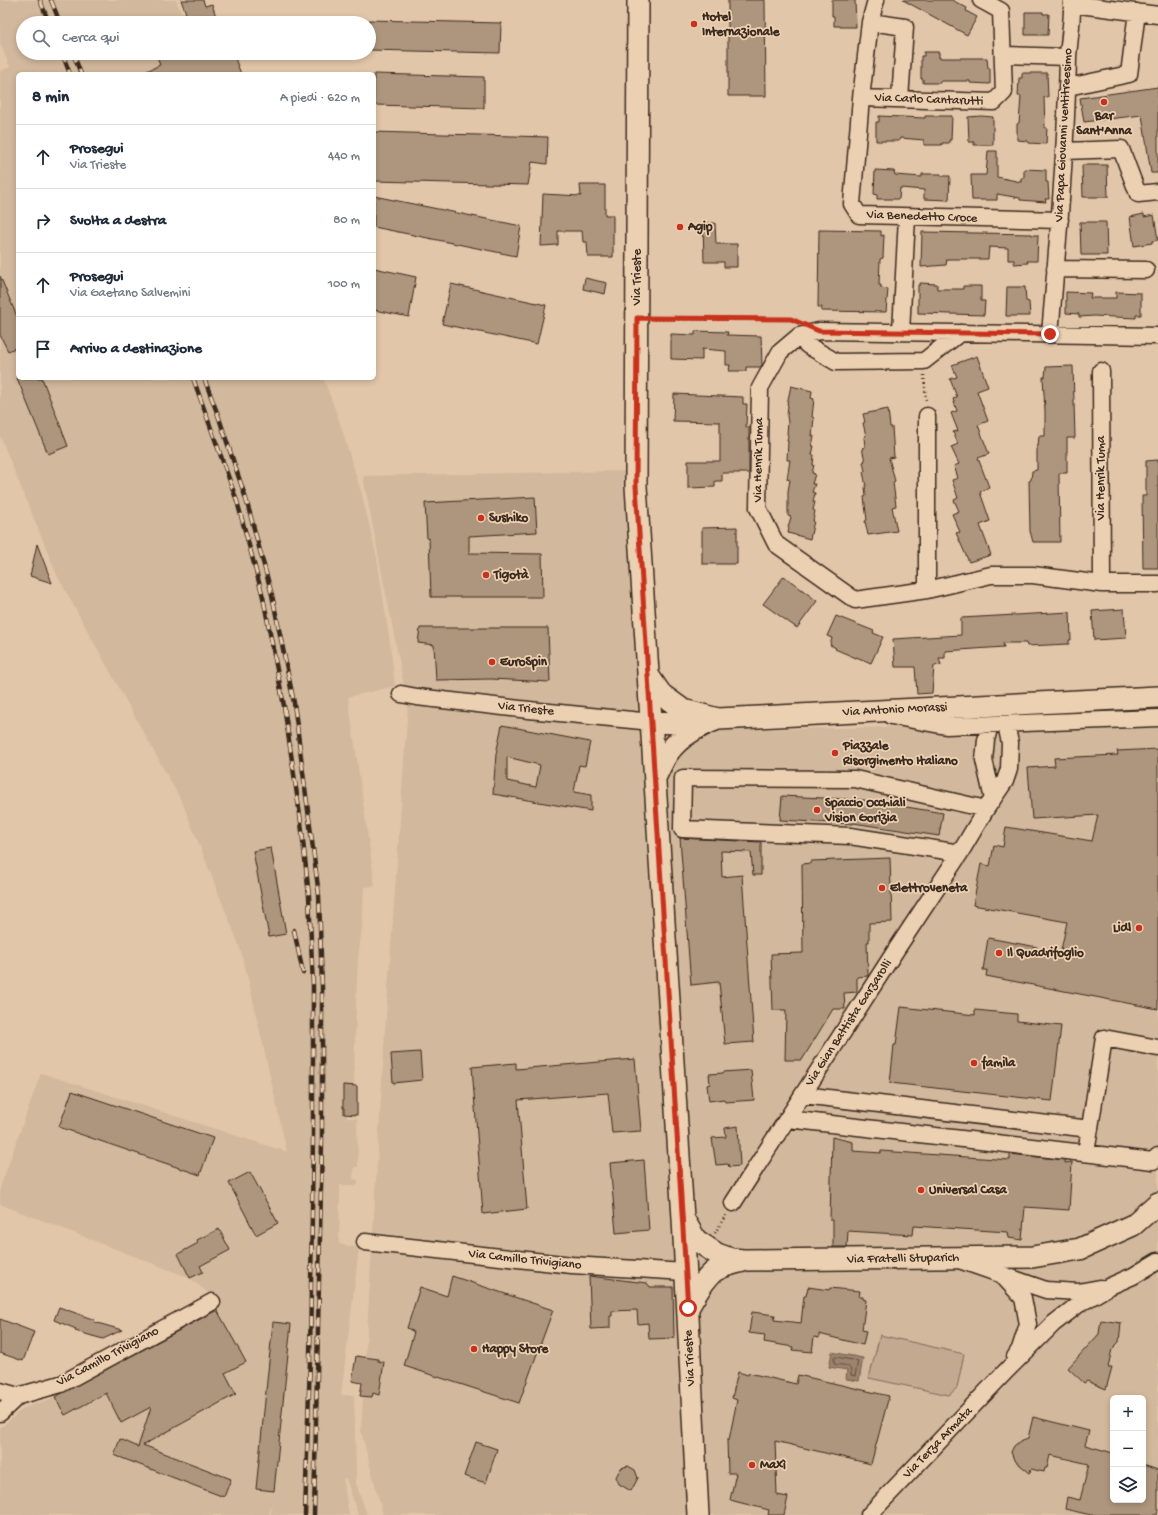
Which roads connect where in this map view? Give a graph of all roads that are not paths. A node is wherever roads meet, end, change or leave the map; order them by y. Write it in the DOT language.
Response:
graph roads {
  1 [pos="638,0"];
  2 [pos="876,0"];
  3 [pos="981,0"];
  4 [pos="1072,2"];
  5 [pos="1137,12"];
  6 [pos="1158,15"];
  7 [pos="870,22"];
  8 [pos="1003,55"];
  9 [pos="1068,57"];
  10 [pos="1068,87"];
  11 [pos="861,98"];
  12 [pos="900,99"];
  13 [pos="1064,151"];
  14 [pos="1158,192"];
  15 [pos="907,217"];
  16 [pos="1060,220"];
  17 [pos="1055,269"];
  18 [pos="1146,270"];
  19 [pos="901,332"];
  20 [pos="960,333"];
  21 [pos="1050,334"];
  22 [pos="799,336"];
  23 [pos="1158,336"];
  24 [pos="1101,371"];
  25 [pos="927,416"];
  26 [pos="1102,584"];
  27 [pos="1158,584"];
  28 [pos="927,590"];
  29 [pos="648,675"];
  30 [pos="401,694"];
  31 [pos="1158,697"];
  32 [pos="866,711"];
  33 [pos="1158,718"];
  34 [pos="711,721"];
  35 [pos="652,722"];
  36 [pos="1006,724"];
  37 [pos="990,725"];
  38 [pos="654,779"];
  39 [pos="990,804"];
  40 [pos="960,853"];
  41 [pos="1158,1048"];
  42 [pos="803,1095"];
  43 [pos="788,1119"];
  44 [pos="1090,1129"];
  45 [pos="1086,1153"];
  46 [pos="1158,1156"];
  47 [pos="733,1203"];
  48 [pos="1158,1203"];
  49 [pos="683,1218"];
  50 [pos="365,1242"];
  51 [pos="953,1258"];
  52 [pos="746,1260"];
  53 [pos="1158,1261"];
  54 [pos="715,1271"];
  55 [pos="1158,1271"];
  56 [pos="685,1272"];
  57 [pos="1001,1274"];
  58 [pos="1133,1276"];
  59 [pos="1108,1287"];
  60 [pos="212,1302"];
  61 [pos="688,1308"];
  62 [pos="1007,1370"];
  63 [pos="0,1391"];
  64 [pos="18,1396"];
  65 [pos="0,1413"];
  66 [pos="698,1515"];
  67 [pos="869,1515"];
  1 -- 29 [label="main road, Via Trieste"];
  2 -- 7 [label="street, Via Benedetto Croce"];
  3 -- 8 [label="street, Via Carlo Cantarutti"];
  4 -- 5 [label="street"];
  4 -- 9 [label="street, Via Papa Giovanni ventitreesimo"];
  5 -- 6 [label="street"];
  5 -- 10 [label="street"];
  7 -- 11 [label="street, Via Benedetto Croce"];
  7 -- 12 [label="street"];
  8 -- 9 [label="street"];
  8 -- 12 [label="street, Via Carlo Cantarutti"];
  9 -- 10 [label="street, Via Papa Giovanni ventitreesimo"];
  10 -- 13 [label="street, Via Papa Giovanni ventitreesimo"];
  11 -- 12 [label="street, Via Carlo Cantarutti"];
  11 -- 15 [label="street, Via Benedetto Croce"];
  13 -- 14 [label="street"];
  13 -- 16 [label="street, Via Papa Giovanni ventitreesimo"];
  15 -- 16 [label="street, Via Benedetto Croce"];
  15 -- 19 [label="street"];
  16 -- 17 [label="street, Via Papa Giovanni ventitreesimo"];
  17 -- 18 [label="street"];
  17 -- 21 [label="street, Via Papa Giovanni ventitreesimo"];
  19 -- 20 [label="street"];
  19 -- 22 [label="street"];
  20 -- 21 [label="street"];
  20 -- 22 [label="street"];
  21 -- 23 [label="street"];
  22 -- 28 [label="street, Via Henrik Tuma"];
  24 -- 26 [label="street, Via Henrik Tuma"];
  25 -- 28 [label="street"];
  26 -- 27 [label="street, Via Henrik Tuma"];
  26 -- 28 [label="street, Via Henrik Tuma"];
  29 -- 34 [label="main road, Via Antonio Morassi"];
  29 -- 35 [label="main road, Via Trieste"];
  30 -- 35 [label="street, Via Trieste"];
  31 -- 32 [label="main road, Via Antonio Morassi"];
  32 -- 34 [label="main road, Via Antonio Morassi"];
  32 -- 37 [label="street"];
  33 -- 36 [label="street"];
  34 -- 35 [label="main road"];
  34 -- 38 [label="main road"];
  35 -- 38 [label="main road, Via Trieste"];
  36 -- 37 [label="street"];
  36 -- 39 [label="street, Via Gian Battista Garzarolli"];
  37 -- 39 [label="street"];
  38 -- 49 [label="main road, Via Trieste"];
  39 -- 40 [label="street, Via Gian Battista Garzarolli"];
  39 -- 40 [label="street"];
  40 -- 42 [label="street, Via Gian Battista Garzarolli"];
  41 -- 44 [label="street"];
  42 -- 43 [label="street, Via Gian Battista Garzarolli"];
  42 -- 44 [label="street"];
  43 -- 45 [label="street"];
  43 -- 47 [label="street, Via Gian Battista Garzarolli"];
  44 -- 45 [label="street"];
  45 -- 46 [label="street"];
  48 -- 51 [label="main road, Via Fratelli Stuparich"];
  49 -- 52 [label="main road"];
  49 -- 56 [label="main road, Via Trieste"];
  50 -- 56 [label="street, Via Camillo Trivigiano"];
  51 -- 52 [label="main road, Via Fratelli Stuparich"];
  51 -- 57 [label="street"];
  52 -- 54 [label="main road, Via Fratelli Stuparich"];
  53 -- 58 [label="street, Via Terza Armata"];
  54 -- 56 [label="main road"];
  54 -- 61 [label="main road, Via Fratelli Stuparich"];
  55 -- 58 [label="street"];
  56 -- 61 [label="main road, Via Trieste"];
  57 -- 59 [label="street"];
  57 -- 62 [label="street, Via Terza Armata"];
  58 -- 59 [label="street, Via Terza Armata"];
  59 -- 62 [label="street, Via Terza Armata"];
  60 -- 64 [label="street, Via Camillo Trivigiano"];
  61 -- 66 [label="main road, Via Trieste"];
  62 -- 67 [label="street, Via Terza Armata"];
  63 -- 64 [label="street"];
  64 -- 65 [label="street"];
}
